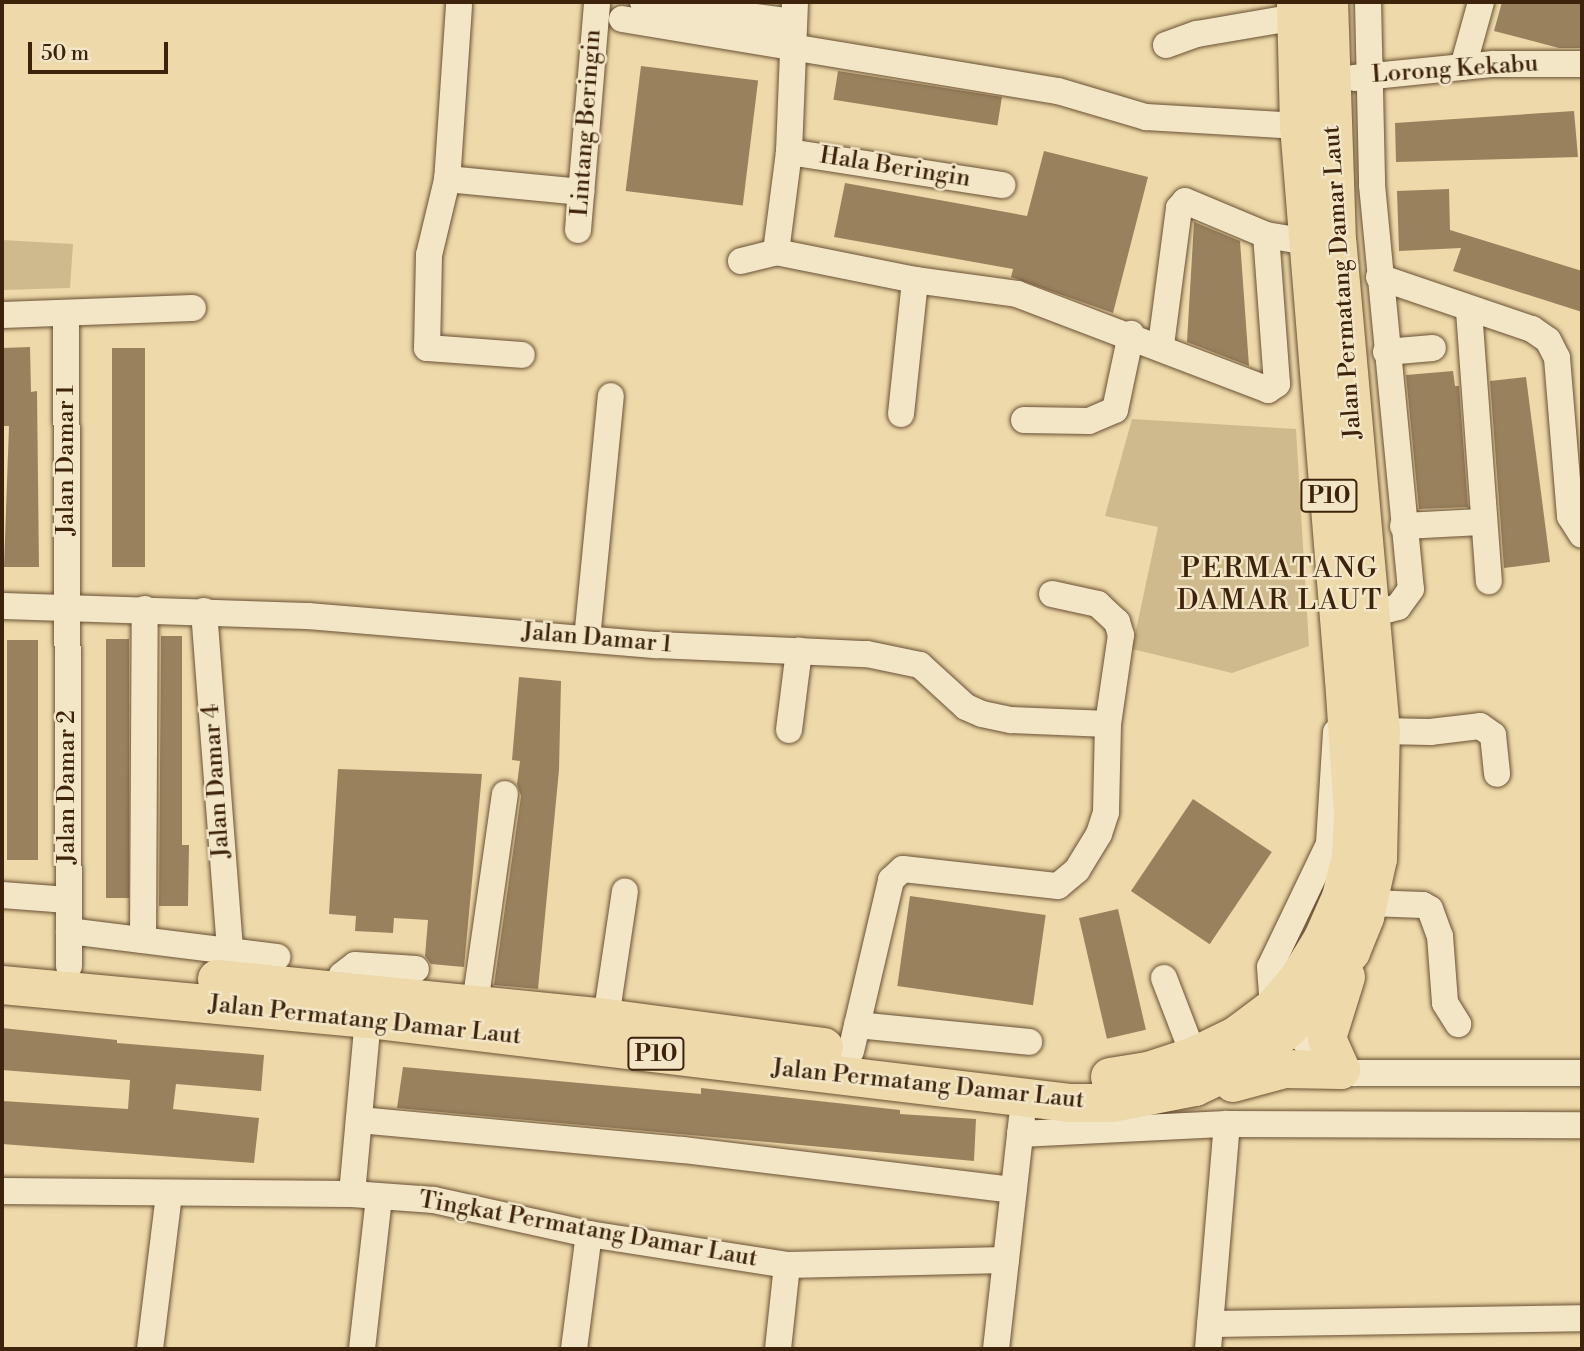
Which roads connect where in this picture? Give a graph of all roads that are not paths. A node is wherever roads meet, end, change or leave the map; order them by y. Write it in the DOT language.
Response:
graph roads {
  1 [pos="643,2"];
  2 [pos="1368,2"];
  3 [pos="1481,2"];
  4 [pos="688,4"];
  5 [pos="459,6"];
  6 [pos="1307,7"];
  7 [pos="596,8"];
  8 [pos="622,19"];
  9 [pos="794,24"];
  10 [pos="1166,45"];
  11 [pos="1582,64"];
  12 [pos="1464,67"];
  13 [pos="1369,77"];
  14 [pos="1328,79"];
  15 [pos="1299,126"];
  16 [pos="789,152"];
  17 [pos="447,179"];
  18 [pos="1002,185"];
  19 [pos="581,192"];
  20 [pos="578,230"];
  21 [pos="1266,235"];
  22 [pos="1308,242"];
  23 [pos="776,252"];
  24 [pos="741,261"];
  25 [pos="1379,277"];
  26 [pos="915,280"];
  27 [pos="193,308"];
  28 [pos="1469,311"];
  29 [pos="66,313"];
  30 [pos="2,315"];
  31 [pos="1131,334"];
  32 [pos="1161,345"];
  33 [pos="1433,348"];
  34 [pos="1386,352"];
  35 [pos="522,355"];
  36 [pos="611,396"];
  37 [pos="901,414"];
  38 [pos="1024,420"];
  39 [pos="1482,522"];
  40 [pos="1403,526"];
  41 [pos="1582,535"];
  42 [pos="1489,581"];
  43 [pos="1052,594"];
  44 [pos="2,606"];
  45 [pos="67,607"];
  46 [pos="145,609"];
  47 [pos="204,611"];
  48 [pos="1371,614"];
  49 [pos="587,639"];
  50 [pos="799,651"];
  51 [pos="1108,724"];
  52 [pos="789,730"];
  53 [pos="1381,731"];
  54 [pos="1497,774"];
  55 [pos="505,794"];
  56 [pos="625,891"];
  57 [pos="2,895"];
  58 [pos="68,900"];
  59 [pos="1368,903"];
  60 [pos="143,940"];
  61 [pos="69,948"];
  62 [pos="230,951"];
  63 [pos="1351,952"];
  64 [pos="277,957"];
  65 [pos="2,960"];
  66 [pos="416,969"];
  67 [pos="1164,978"];
  68 [pos="2,985"];
  69 [pos="338,989"];
  70 [pos="475,1004"];
  71 [pos="606,1018"];
  72 [pos="1281,1018"];
  73 [pos="368,1019"];
  74 [pos="1458,1024"];
  75 [pos="854,1038"];
  76 [pos="1028,1042"];
  77 [pos="1340,1070"];
  78 [pos="1195,1071"];
  79 [pos="1582,1073"];
  80 [pos="1022,1117"];
  81 [pos="359,1121"];
  82 [pos="1227,1124"];
  83 [pos="1582,1125"];
  84 [pos="1014,1190"];
  85 [pos="2,1191"];
  86 [pos="352,1194"];
  87 [pos="169,1195"];
  88 [pos="379,1198"];
  89 [pos="589,1234"];
  90 [pos="1006,1261"];
  91 [pos="787,1265"];
  92 [pos="1582,1318"];
  93 [pos="1209,1337"];
  94 [pos="150,1349"];
  95 [pos="362,1349"];
  96 [pos="574,1349"];
  97 [pos="778,1349"];
  98 [pos="996,1349"];
  1 -- 4 [label="street"];
  2 -- 13 [label="street"];
  3 -- 12 [label="street"];
  4 -- 9 [label="street"];
  5 -- 17 [label="street"];
  6 -- 10 [label="street"];
  6 -- 14 [label="highway, Jalan Permatang Damar Laut / P10"];
  6 -- 15 [label="highway, Jalan Permatang Damar Laut / P10"];
  7 -- 19 [label="street, Lintang Beringin"];
  8 -- 9 [label="street"];
  9 -- 15 [label="street"];
  9 -- 16 [label="street"];
  11 -- 12 [label="street, Lorong Kekabu"];
  12 -- 13 [label="street, Lorong Kekabu"];
  13 -- 14 [label="street, Lorong Kekabu"];
  13 -- 25 [label="street"];
  14 -- 48 [label="highway, Jalan Permatang Damar Laut / P10"];
  15 -- 22 [label="highway, Jalan Permatang Damar Laut / P10"];
  16 -- 18 [label="street, Hala Beringin"];
  16 -- 23 [label="street"];
  17 -- 19 [label="street"];
  17 -- 35 [label="street"];
  19 -- 20 [label="street, Lintang Beringin"];
  21 -- 22 [label="street"];
  21 -- 32 [label="street"];
  21 -- 32 [label="street"];
  22 -- 72 [label="highway, Jalan Permatang Damar Laut / P10"];
  23 -- 24 [label="street"];
  23 -- 26 [label="street"];
  25 -- 28 [label="street"];
  25 -- 34 [label="street"];
  26 -- 31 [label="street"];
  26 -- 37 [label="street"];
  27 -- 29 [label="street"];
  28 -- 39 [label="street"];
  28 -- 41 [label="street"];
  29 -- 30 [label="street"];
  29 -- 45 [label="street, Jalan Damar 1"];
  31 -- 32 [label="street"];
  31 -- 38 [label="street"];
  33 -- 34 [label="street"];
  34 -- 40 [label="street"];
  36 -- 49 [label="street"];
  39 -- 40 [label="street"];
  39 -- 42 [label="street"];
  40 -- 48 [label="street"];
  43 -- 51 [label="street"];
  44 -- 45 [label="street, Jalan Damar 1"];
  45 -- 46 [label="street, Jalan Damar 1"];
  45 -- 58 [label="street, Jalan Damar 2"];
  46 -- 47 [label="street, Jalan Damar 1"];
  46 -- 60 [label="street"];
  47 -- 49 [label="street, Jalan Damar 1"];
  47 -- 62 [label="street, Jalan Damar 4"];
  48 -- 53 [label="highway, Jalan Permatang Damar Laut / P10"];
  49 -- 50 [label="street, Jalan Damar 1"];
  50 -- 51 [label="street, Jalan Damar 1"];
  50 -- 52 [label="street"];
  51 -- 75 [label="street"];
  53 -- 54 [label="street"];
  53 -- 59 [label="highway, Jalan Permatang Damar Laut / P10"];
  55 -- 70 [label="street"];
  56 -- 71 [label="street"];
  57 -- 58 [label="street"];
  58 -- 61 [label="street, Jalan Damar 2"];
  59 -- 63 [label="highway, Jalan Permatang Damar Laut / P10"];
  59 -- 74 [label="street"];
  60 -- 61 [label="street"];
  60 -- 62 [label="street"];
  61 -- 65 [label="highway, Jalan Permatang Damar Laut / P10"];
  61 -- 69 [label="highway, Jalan Permatang Damar Laut / P10"];
  62 -- 64 [label="street"];
  63 -- 72 [label="highway, Jalan Permatang Damar Laut / P10"];
  63 -- 77 [label="highway"];
  66 -- 69 [label="street"];
  67 -- 78 [label="street"];
  68 -- 73 [label="highway, Jalan Permatang Damar Laut / P10"];
  69 -- 70 [label="highway, Jalan Permatang Damar Laut / P10"];
  70 -- 71 [label="highway, Jalan Permatang Damar Laut / P10"];
  71 -- 75 [label="highway, Jalan Permatang Damar Laut / P10"];
  72 -- 77 [label="street"];
  72 -- 78 [label="highway, Jalan Permatang Damar Laut / P10"];
  73 -- 80 [label="highway, Jalan Permatang Damar Laut / P10"];
  73 -- 81 [label="street"];
  75 -- 76 [label="street"];
  75 -- 78 [label="highway, Jalan Permatang Damar Laut / P10"];
  77 -- 78 [label="highway"];
  77 -- 79 [label="street"];
  78 -- 80 [label="highway, Jalan Permatang Damar Laut / P10"];
  80 -- 82 [label="street"];
  80 -- 84 [label="street"];
  81 -- 84 [label="street"];
  81 -- 86 [label="street"];
  82 -- 83 [label="street"];
  82 -- 93 [label="street"];
  84 -- 90 [label="street"];
  85 -- 87 [label="street, Tingkat Permatang Damar Laut"];
  86 -- 87 [label="street, Tingkat Permatang Damar Laut"];
  86 -- 88 [label="street, Tingkat Permatang Damar Laut"];
  87 -- 94 [label="street"];
  88 -- 89 [label="street, Tingkat Permatang Damar Laut"];
  88 -- 95 [label="street"];
  89 -- 91 [label="street, Tingkat Permatang Damar Laut"];
  89 -- 96 [label="street"];
  90 -- 91 [label="street, Tingkat Permatang Damar Laut"];
  90 -- 98 [label="street"];
  91 -- 97 [label="street"];
  92 -- 93 [label="street"];
}
